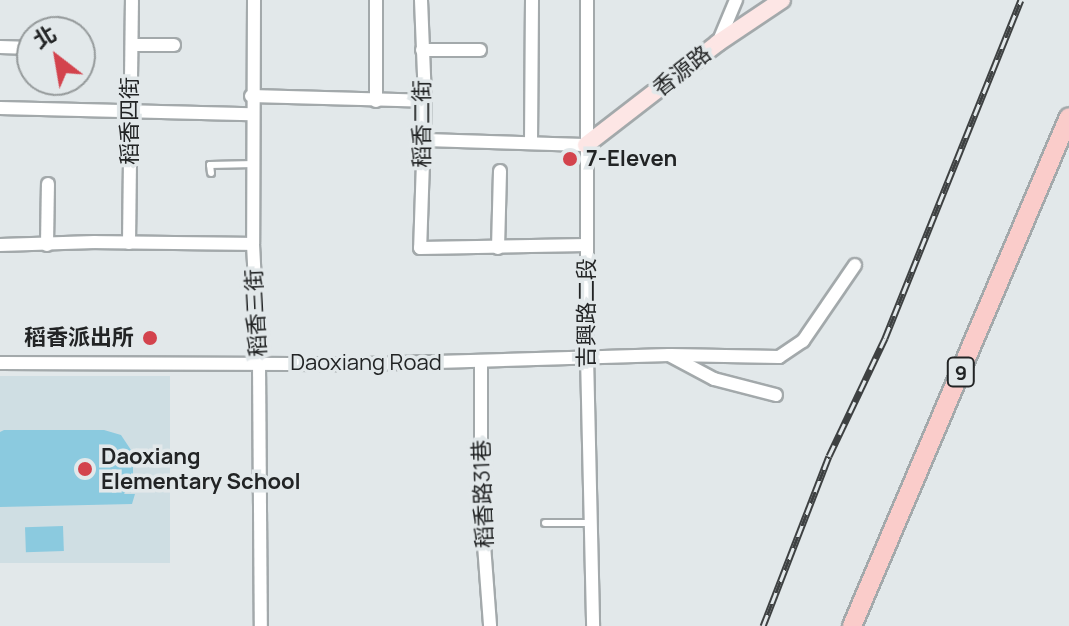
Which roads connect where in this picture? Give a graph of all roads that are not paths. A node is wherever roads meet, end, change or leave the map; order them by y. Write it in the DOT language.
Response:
graph roads {
  1 [pos="132,0"];
  2 [pos="254,0"];
  3 [pos="376,0"];
  4 [pos="421,0"];
  5 [pos="532,0"];
  6 [pos="587,0"];
  7 [pos="736,0"];
  8 [pos="782,0"];
  9 [pos="718,43"];
  10 [pos="132,45"];
  11 [pos="174,45"];
  12 [pos="422,50"];
  13 [pos="480,50"];
  14 [pos="251,96"];
  15 [pos="376,101"];
  16 [pos="425,101"];
  17 [pos="0,108"];
  18 [pos="132,111"];
  19 [pos="251,114"];
  20 [pos="1069,117"];
  21 [pos="424,140"];
  22 [pos="531,143"];
  23 [pos="586,145"];
  24 [pos="254,164"];
  25 [pos="500,171"];
  26 [pos="211,173"];
  27 [pos="48,184"];
  28 [pos="129,243"];
  29 [pos="253,244"];
  30 [pos="0,245"];
  31 [pos="47,245"];
  32 [pos="587,245"];
  33 [pos="498,248"];
  34 [pos="855,265"];
  35 [pos="669,355"];
  36 [pos="587,356"];
  37 [pos="481,362"];
  38 [pos="0,363"];
  39 [pos="259,363"];
  40 [pos="776,395"];
  41 [pos="545,523"];
  42 [pos="591,523"];
  43 [pos="261,626"];
  44 [pos="490,626"];
  45 [pos="593,626"];
  46 [pos="852,626"];
  1 -- 10 [label="street, 稻香四街"];
  2 -- 14 [label="street, 稻香三街"];
  3 -- 15 [label="street"];
  4 -- 12 [label="street, 稻香二街"];
  5 -- 22 [label="street"];
  6 -- 23 [label="street, 吉興路二段"];
  7 -- 9 [label="street"];
  8 -- 9 [label="street, 香源路"];
  9 -- 23 [label="street, 香源路"];
  10 -- 11 [label="street"];
  10 -- 18 [label="street, 稻香四街"];
  12 -- 13 [label="street"];
  12 -- 16 [label="street, 稻香二街"];
  14 -- 15 [label="street"];
  14 -- 19 [label="street, 稻香三街"];
  15 -- 16 [label="street"];
  16 -- 21 [label="street, 稻香二街"];
  17 -- 18 [label="street"];
  18 -- 19 [label="street"];
  18 -- 28 [label="street, 稻香四街"];
  19 -- 24 [label="street, 稻香三街"];
  20 -- 46 [label="main road, 9"];
  21 -- 22 [label="street"];
  21 -- 33 [label="street, 稻香二街"];
  22 -- 23 [label="street"];
  23 -- 32 [label="street, 吉興路二段"];
  24 -- 26 [label="lane"];
  24 -- 29 [label="street, 稻香三街"];
  25 -- 33 [label="street"];
  27 -- 31 [label="street"];
  28 -- 29 [label="street"];
  28 -- 31 [label="street"];
  29 -- 39 [label="street, 稻香三街"];
  30 -- 31 [label="street"];
  32 -- 33 [label="street"];
  32 -- 36 [label="street, 吉興路二段"];
  34 -- 35 [label="street, Daoxiang Road"];
  35 -- 36 [label="street, Daoxiang Road"];
  35 -- 40 [label="street"];
  36 -- 37 [label="street, Daoxiang Road"];
  36 -- 42 [label="street, 吉興路二段"];
  37 -- 39 [label="street, Daoxiang Road"];
  37 -- 44 [label="street, 稻香路31巷"];
  38 -- 39 [label="street, Daoxiang Road"];
  39 -- 43 [label="street, 稻香三街"];
  41 -- 42 [label="lane"];
  42 -- 45 [label="street, 吉興路二段"];
}
